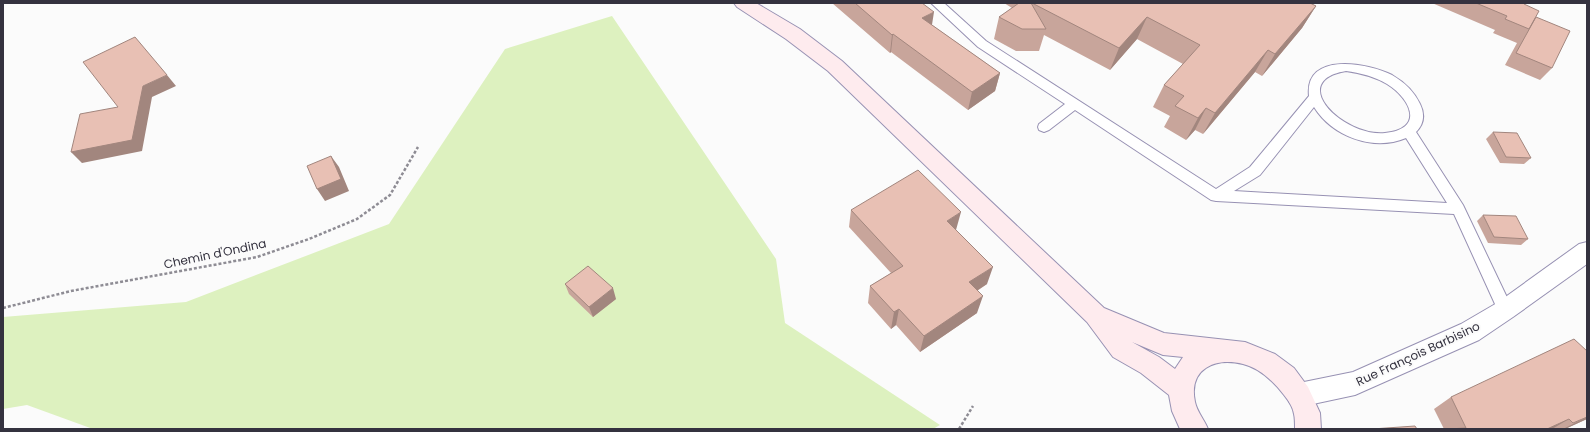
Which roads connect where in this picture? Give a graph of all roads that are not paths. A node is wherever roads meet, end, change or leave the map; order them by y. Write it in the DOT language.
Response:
graph roads {
  1 [pos="743,3"];
  2 [pos="937,3"];
  3 [pos="1314,98"];
  4 [pos="1074,104"];
  5 [pos="1044,127"];
  6 [pos="1409,132"];
  7 [pos="1216,196"];
  8 [pos="1458,209"];
  9 [pos="1587,252"];
  10 [pos="1505,310"];
  11 [pos="1095,315"];
  12 [pos="1224,351"];
  13 [pos="1180,388"];
  14 [pos="1299,394"];
  15 [pos="1195,429"];
  16 [pos="1308,429"];
  1 -- 11 [label="main road"];
  2 -- 4 [label="lane"];
  3 -- 6 [label="lane"];
  3 -- 6 [label="lane"];
  3 -- 7 [label="lane"];
  4 -- 5 [label="lane"];
  4 -- 7 [label="lane"];
  6 -- 8 [label="lane"];
  7 -- 8 [label="lane"];
  8 -- 10 [label="lane"];
  9 -- 10 [label="street, Rue François Barbisino"];
  10 -- 14 [label="street, Rue François Barbisino"];
  11 -- 12 [label="main road"];
  11 -- 13 [label="main road"];
  12 -- 13 [label="main road"];
  12 -- 14 [label="main road"];
  13 -- 15 [label="main road"];
  14 -- 16 [label="main road"];
}
